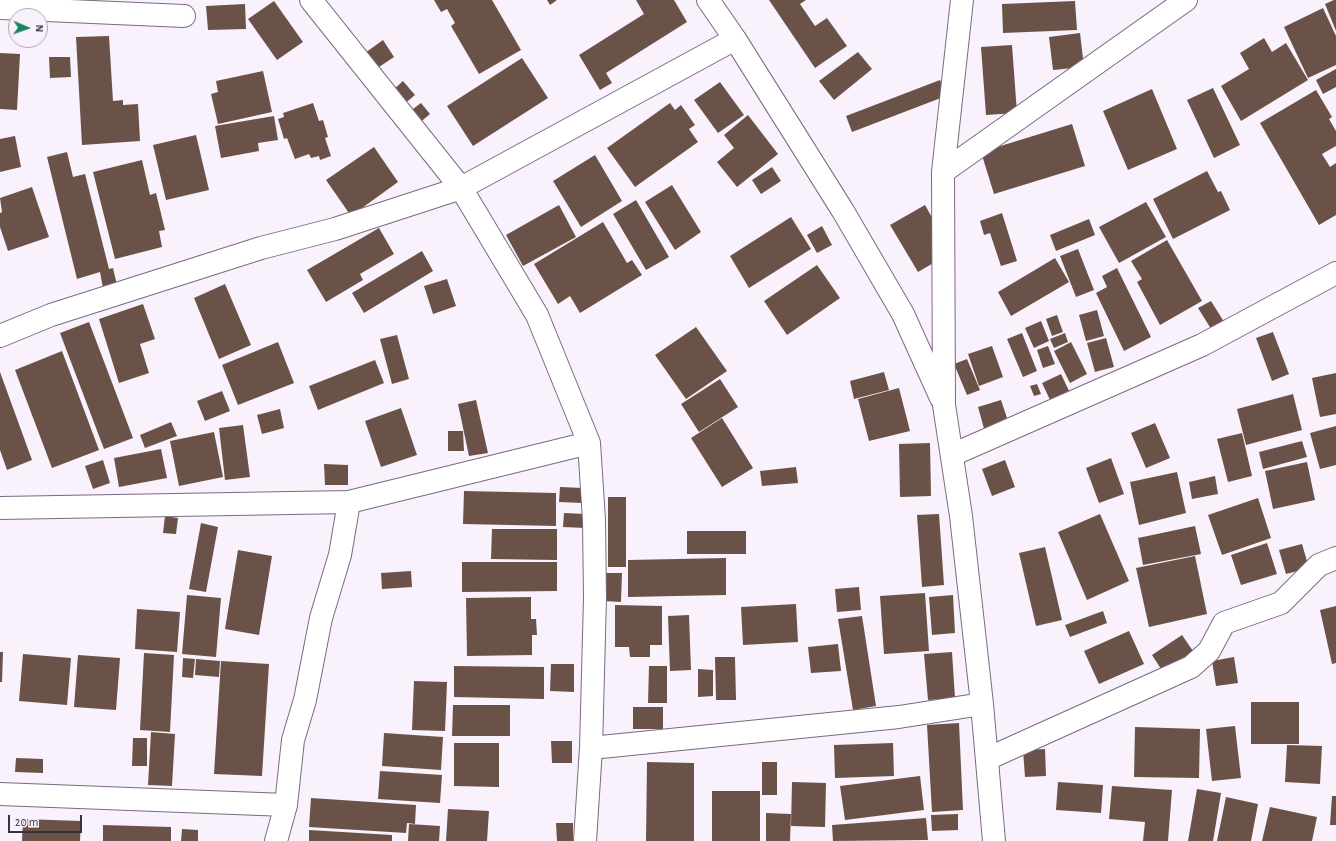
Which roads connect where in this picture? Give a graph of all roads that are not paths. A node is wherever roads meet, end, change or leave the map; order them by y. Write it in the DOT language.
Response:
graph roads {
  1 [pos="311,0"];
  2 [pos="708,0"];
  3 [pos="962,0"];
  4 [pos="1186,0"];
  5 [pos="0,8"];
  6 [pos="184,16"];
  7 [pos="735,39"];
  8 [pos="944,172"];
  9 [pos="461,188"];
  10 [pos="1336,273"];
  11 [pos="0,336"];
  12 [pos="944,404"];
  13 [pos="589,443"];
  14 [pos="952,455"];
  15 [pos="349,502"];
  16 [pos="0,508"];
  17 [pos="1336,558"];
  18 [pos="982,704"];
  19 [pos="591,748"];
  20 [pos="987,759"];
  21 [pos="0,794"];
  22 [pos="286,805"];
  23 [pos="276,841"];
  24 [pos="585,841"];
  25 [pos="994,841"];
  1 -- 9 [label="street"];
  2 -- 7 [label="street"];
  3 -- 8 [label="street"];
  4 -- 8 [label="street"];
  5 -- 6 [label="street"];
  7 -- 9 [label="street"];
  7 -- 12 [label="street"];
  8 -- 12 [label="street"];
  9 -- 11 [label="street"];
  9 -- 13 [label="street"];
  10 -- 14 [label="street"];
  12 -- 14 [label="street"];
  13 -- 15 [label="street"];
  13 -- 19 [label="street"];
  14 -- 18 [label="street"];
  15 -- 16 [label="street"];
  15 -- 22 [label="street"];
  17 -- 20 [label="street"];
  18 -- 19 [label="street"];
  18 -- 20 [label="street"];
  19 -- 24 [label="street"];
  20 -- 25 [label="street"];
  21 -- 22 [label="street"];
  22 -- 23 [label="street"];
}
